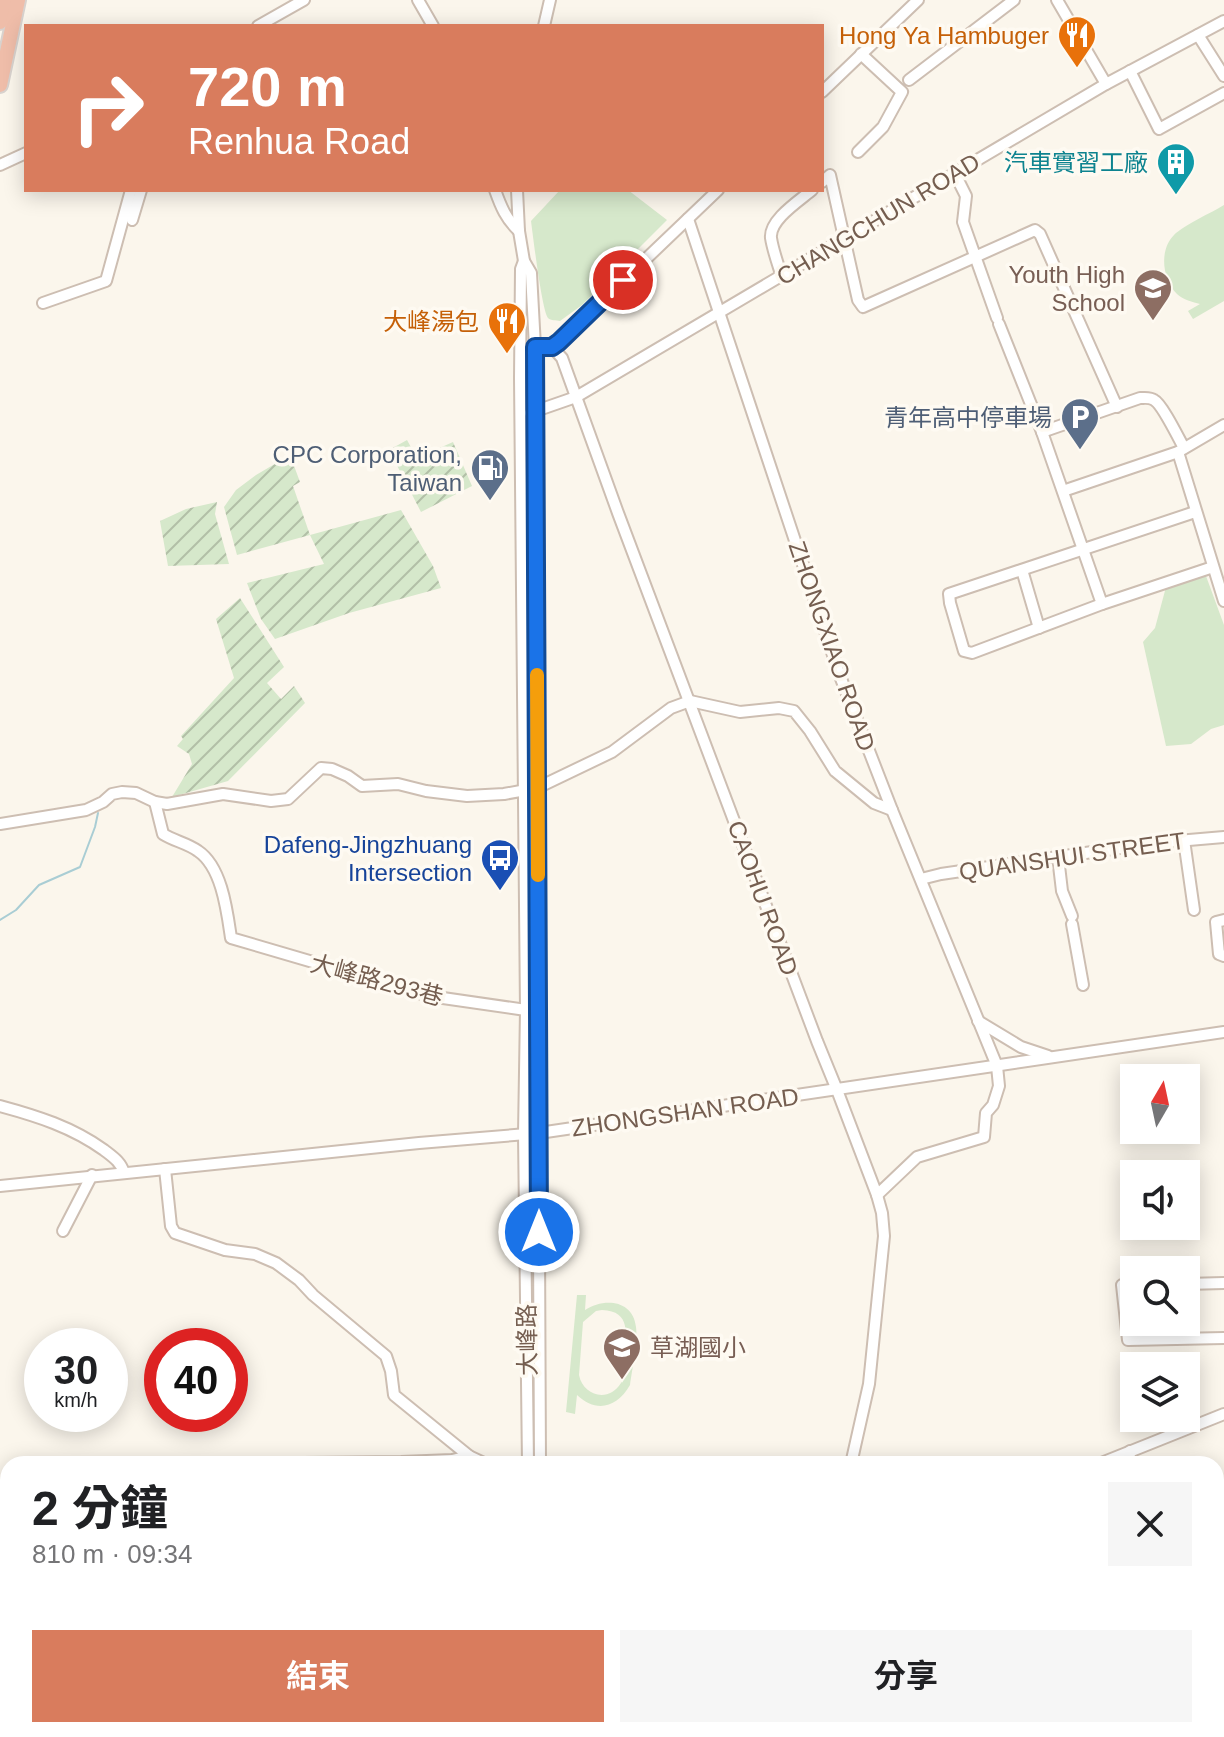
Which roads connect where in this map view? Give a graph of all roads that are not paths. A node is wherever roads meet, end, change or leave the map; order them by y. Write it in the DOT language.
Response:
graph roads {
  1 [pos="5,0"];
  2 [pos="18,0"];
  3 [pos="304,0"];
  4 [pos="418,0"];
  5 [pos="550,0"];
  6 [pos="918,0"];
  7 [pos="1014,0"];
  8 [pos="1057,0"];
  9 [pos="1224,21"];
  10 [pos="0,22"];
  11 [pos="262,24"];
  12 [pos="432,24"];
  13 [pos="544,24"];
  14 [pos="1198,35"];
  15 [pos="861,54"];
  16 [pos="1130,71"];
  17 [pos="1224,76"];
  18 [pos="1106,84"];
  19 [pos="0,85"];
  20 [pos="906,85"];
  21 [pos="824,90"];
  22 [pos="1224,93"];
  23 [pos="858,152"];
  24 [pos="24,154"];
  25 [pos="0,165"];
  26 [pos="955,174"];
  27 [pos="826,178"];
  28 [pos="130,192"];
  29 [pos="140,192"];
  30 [pos="496,192"];
  31 [pos="517,192"];
  32 [pos="716,192"];
  33 [pos="810,192"];
  34 [pos="688,219"];
  35 [pos="132,220"];
  36 [pos="519,231"];
  37 [pos="845,238"];
  38 [pos="976,257"];
  39 [pos="524,261"];
  40 [pos="782,277"];
  41 [pos="43,303"];
  42 [pos="719,312"];
  43 [pos="521,347"];
  44 [pos="535,347"];
  45 [pos="552,347"];
  46 [pos="576,397"];
  47 [pos="1117,407"];
  48 [pos="535,412"];
  49 [pos="520,414"];
  50 [pos="1224,425"];
  51 [pos="1042,432"];
  52 [pos="1181,450"];
  53 [pos="1063,491"];
  54 [pos="1195,512"];
  55 [pos="1082,551"];
  56 [pos="1213,567"];
  57 [pos="1022,570"];
  58 [pos="1224,601"];
  59 [pos="1102,604"];
  60 [pos="1039,628"];
  61 [pos="690,701"];
  62 [pos="537,788"];
  63 [pos="524,789"];
  64 [pos="155,802"];
  65 [pos="892,810"];
  66 [pos="0,824"];
  67 [pos="1224,837"];
  68 [pos="1184,840"];
  69 [pos="1058,857"];
  70 [pos="921,879"];
  71 [pos="1194,910"];
  72 [pos="1224,920"];
  73 [pos="1224,956"];
  74 [pos="1083,985"];
  75 [pos="526,1010"];
  76 [pos="978,1021"];
  77 [pos="1224,1032"];
  78 [pos="1053,1058"];
  79 [pos="997,1066"];
  80 [pos="837,1090"];
  81 [pos="0,1106"];
  82 [pos="539,1133"];
  83 [pos="524,1134"];
  84 [pos="165,1169"];
  85 [pos="124,1173"];
  86 [pos="92,1175"];
  87 [pos="0,1186"];
  88 [pos="877,1195"];
  89 [pos="63,1231"];
  90 [pos="1224,1283"];
  91 [pos="1200,1284"];
  92 [pos="1128,1336"];
  93 [pos="1224,1338"];
  94 [pos="1224,1414"];
  95 [pos="1130,1451"];
  96 [pos="469,1456"];
  97 [pos="528,1456"];
  98 [pos="540,1456"];
  99 [pos="853,1456"];
  100 [pos="1118,1456"];
  101 [pos="1130,1456"];
  1 -- 10 [label="highway"];
  2 -- 19 [label="highway"];
  3 -- 11 [label="street"];
  4 -- 12 [label="street"];
  5 -- 13 [label="street"];
  6 -- 15 [label="street"];
  7 -- 20 [label="street"];
  8 -- 18 [label="street"];
  9 -- 14 [label="street, CHANGCHUN ROAD"];
  14 -- 16 [label="street, CHANGCHUN ROAD"];
  14 -- 17 [label="street"];
  15 -- 20 [label="street"];
  15 -- 21 [label="street"];
  16 -- 18 [label="street, CHANGCHUN ROAD"];
  16 -- 22 [label="street"];
  18 -- 26 [label="street, CHANGCHUN ROAD"];
  20 -- 23 [label="street"];
  24 -- 25 [label="street"];
  26 -- 37 [label="street, CHANGCHUN ROAD"];
  26 -- 38 [label="street"];
  27 -- 37 [label="street"];
  28 -- 41 [label="street"];
  29 -- 35 [label="street"];
  30 -- 36 [label="street"];
  31 -- 36 [label="street"];
  32 -- 34 [label="street"];
  33 -- 40 [label="street"];
  34 -- 42 [label="street, ZHONGXIAO ROAD"];
  34 -- 45 [label="street"];
  36 -- 39 [label="street"];
  37 -- 38 [label="street"];
  37 -- 40 [label="street, CHANGCHUN ROAD"];
  38 -- 47 [label="street"];
  38 -- 51 [label="street"];
  39 -- 43 [label="street, 大峰路"];
  39 -- 44 [label="street, 大峰路"];
  40 -- 42 [label="street, CHANGCHUN ROAD"];
  42 -- 46 [label="street, CHANGCHUN ROAD"];
  42 -- 65 [label="street, ZHONGXIAO ROAD"];
  43 -- 44 [label="street"];
  43 -- 49 [label="street, 大峰路"];
  44 -- 45 [label="street"];
  44 -- 48 [label="street, 大峰路"];
  45 -- 46 [label="street, CAOHU ROAD"];
  46 -- 48 [label="street, CHANGCHUN ROAD"];
  46 -- 61 [label="street, CAOHU ROAD"];
  47 -- 51 [label="street"];
  47 -- 52 [label="street"];
  48 -- 49 [label="street, CHANGCHUN ROAD"];
  48 -- 62 [label="street, 大峰路"];
  49 -- 63 [label="street, 大峰路"];
  50 -- 52 [label="street"];
  51 -- 53 [label="street"];
  52 -- 53 [label="street"];
  52 -- 54 [label="street"];
  53 -- 55 [label="street"];
  54 -- 55 [label="street"];
  54 -- 56 [label="street"];
  55 -- 57 [label="street"];
  55 -- 59 [label="street"];
  56 -- 58 [label="street"];
  56 -- 59 [label="street"];
  57 -- 60 [label="street"];
  57 -- 60 [label="street"];
  59 -- 60 [label="street"];
  61 -- 62 [label="street"];
  61 -- 65 [label="street"];
  61 -- 80 [label="street, CAOHU ROAD"];
  62 -- 63 [label="street"];
  62 -- 82 [label="street, 大峰路"];
  63 -- 64 [label="street"];
  63 -- 75 [label="street, 大峰路"];
  64 -- 66 [label="street"];
  64 -- 75 [label="street, 大峰路293巷"];
  65 -- 70 [label="street, ZHONGXIAO ROAD"];
  67 -- 68 [label="street, QUANSHUI STREET"];
  68 -- 69 [label="street, QUANSHUI STREET"];
  68 -- 71 [label="street"];
  69 -- 70 [label="street, QUANSHUI STREET"];
  69 -- 74 [label="street"];
  70 -- 76 [label="street, ZHONGXIAO ROAD"];
  72 -- 73 [label="street"];
  75 -- 83 [label="street, 大峰路"];
  76 -- 78 [label="street"];
  76 -- 79 [label="street, ZHONGXIAO ROAD"];
  77 -- 78 [label="street, ZHONGSHAN ROAD"];
  78 -- 79 [label="street, ZHONGSHAN ROAD"];
  79 -- 80 [label="street, ZHONGSHAN ROAD"];
  79 -- 88 [label="street"];
  80 -- 82 [label="street, ZHONGSHAN ROAD"];
  80 -- 88 [label="street, CAOHU ROAD"];
  81 -- 85 [label="street"];
  82 -- 83 [label="street, ZHONGSHAN ROAD"];
  82 -- 98 [label="street, 大峰路"];
  83 -- 84 [label="street, ZHONGSHAN ROAD"];
  83 -- 97 [label="street, 大峰路"];
  84 -- 85 [label="street, ZHONGSHAN ROAD"];
  84 -- 96 [label="street"];
  85 -- 86 [label="street, ZHONGSHAN ROAD"];
  86 -- 87 [label="street, ZHONGSHAN ROAD"];
  86 -- 89 [label="street"];
  88 -- 99 [label="street, CAOHU ROAD"];
  90 -- 91 [label="street"];
  92 -- 93 [label="street"];
  94 -- 95 [label="street"];
  95 -- 100 [label="street"];
  95 -- 101 [label="street"];
}
